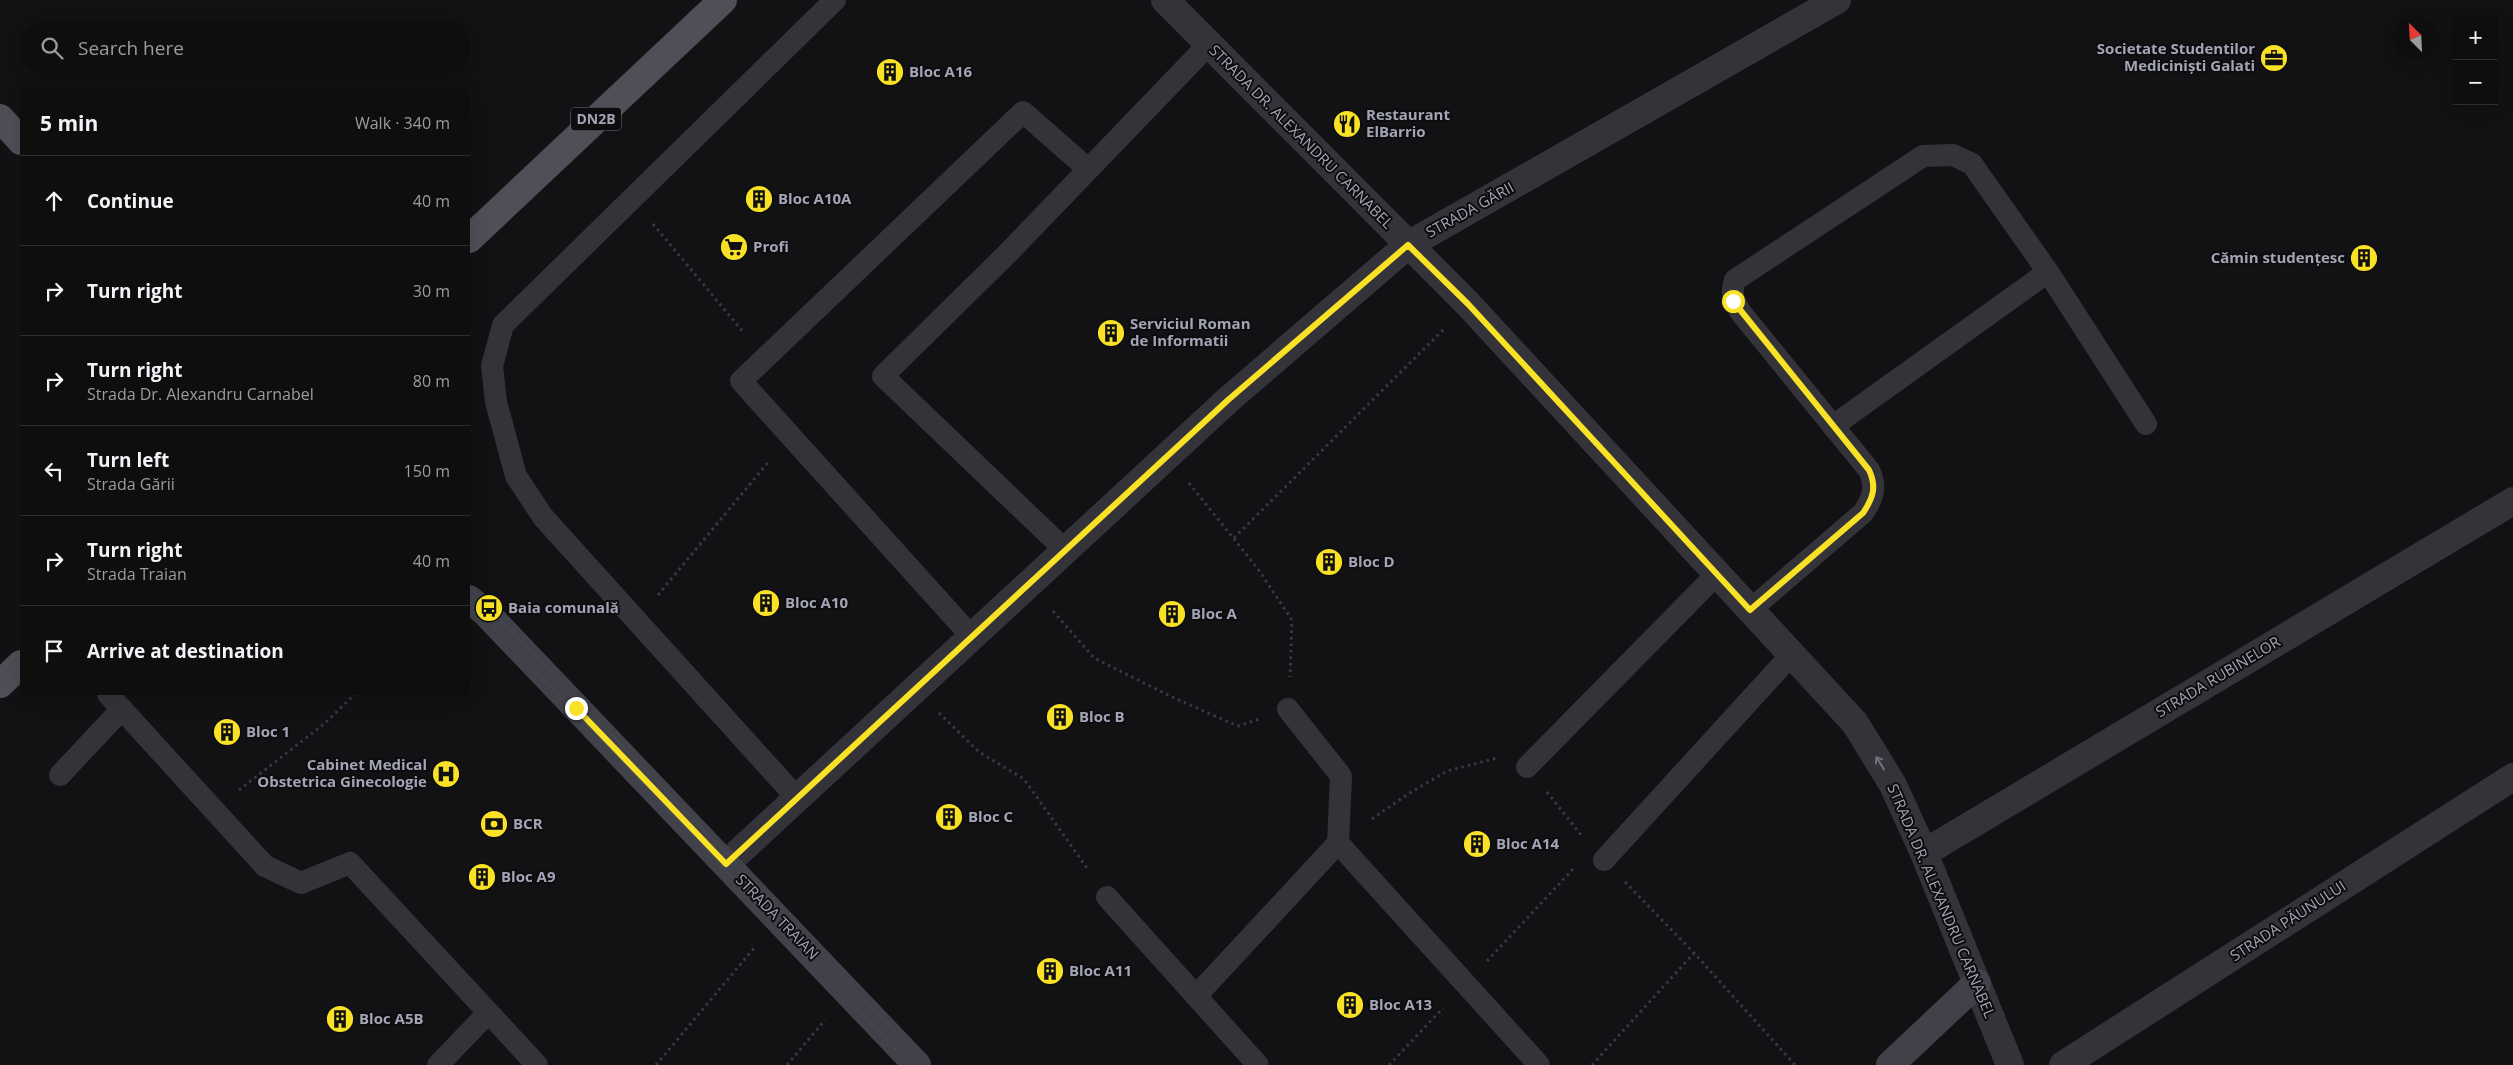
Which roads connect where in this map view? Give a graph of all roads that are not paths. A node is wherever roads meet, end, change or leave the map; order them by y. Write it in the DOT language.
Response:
graph roads {
  1 [pos="723,0"];
  2 [pos="835,0"];
  3 [pos="1165,0"];
  4 [pos="1837,0"];
  5 [pos="1209,44"];
  6 [pos="0,118"];
  7 [pos="20,140"];
  8 [pos="1088,169"];
  9 [pos="470,238"];
  10 [pos="1408,245"];
  11 [pos="2048,272"];
  12 [pos="2146,424"];
  13 [pos="1833,426"];
  14 [pos="2513,501"];
  15 [pos="1066,550"];
  16 [pos="1718,574"];
  17 [pos="470,600"];
  18 [pos="1750,610"];
  19 [pos="972,637"];
  20 [pos="1792,654"];
  21 [pos="20,665"];
  22 [pos="0,684"];
  23 [pos="115,701"];
  24 [pos="1288,709"];
  25 [pos="1527,768"];
  26 [pos="60,775"];
  27 [pos="2513,777"];
  28 [pos="798,798"];
  29 [pos="1338,843"];
  30 [pos="1924,853"];
  31 [pos="1604,860"];
  32 [pos="726,864"];
  33 [pos="1107,897"];
  34 [pos="1977,983"];
  35 [pos="1196,995"];
  36 [pos="488,1013"];
  37 [pos="438,1065"];
  38 [pos="537,1065"];
  39 [pos="917,1065"];
  40 [pos="1258,1065"];
  41 [pos="1539,1065"];
  42 [pos="1890,1065"];
  43 [pos="2010,1065"];
  44 [pos="2063,1065"];
  1 -- 9 [label="main road, DN2B"];
  2 -- 28 [label="lane"];
  3 -- 5 [label="street, STRADA DR. ALEXANDRU CARNABEL"];
  4 -- 10 [label="street, STRADA GĂRII"];
  5 -- 8 [label="lane"];
  5 -- 10 [label="street, STRADA DR. ALEXANDRU CARNABEL"];
  6 -- 7 [label="main road"];
  8 -- 15 [label="lane"];
  8 -- 19 [label="lane"];
  10 -- 15 [label="street, STRADA GĂRII"];
  10 -- 16 [label="street, STRADA DR. ALEXANDRU CARNABEL"];
  11 -- 12 [label="lane"];
  11 -- 13 [label="lane"];
  11 -- 13 [label="lane"];
  13 -- 18 [label="lane"];
  14 -- 30 [label="street, STRADA RUBINELOR"];
  15 -- 19 [label="street, STRADA GĂRII"];
  16 -- 18 [label="street, STRADA DR. ALEXANDRU CARNABEL"];
  16 -- 25 [label="lane"];
  17 -- 32 [label="main road, STRADA TRAIAN"];
  18 -- 20 [label="street, STRADA DR. ALEXANDRU CARNABEL"];
  19 -- 28 [label="street, STRADA GĂRII"];
  30 -- 20 [label="street, STRADA DR. ALEXANDRU CARNABEL, one-way"];
  20 -- 31 [label="lane"];
  21 -- 22 [label="main road"];
  23 -- 26 [label="lane"];
  23 -- 36 [label="lane"];
  24 -- 29 [label="lane"];
  27 -- 44 [label="street, STRADA PĂUNULUI"];
  28 -- 32 [label="street, STRADA GĂRII"];
  29 -- 35 [label="lane"];
  29 -- 41 [label="lane"];
  30 -- 34 [label="street, STRADA DR. ALEXANDRU CARNABEL"];
  32 -- 39 [label="main road, STRADA TRAIAN"];
  33 -- 35 [label="lane"];
  34 -- 42 [label="main road"];
  34 -- 43 [label="street, STRADA DR. ALEXANDRU CARNABEL"];
  35 -- 40 [label="lane"];
  36 -- 37 [label="lane"];
  36 -- 38 [label="lane"];
}
